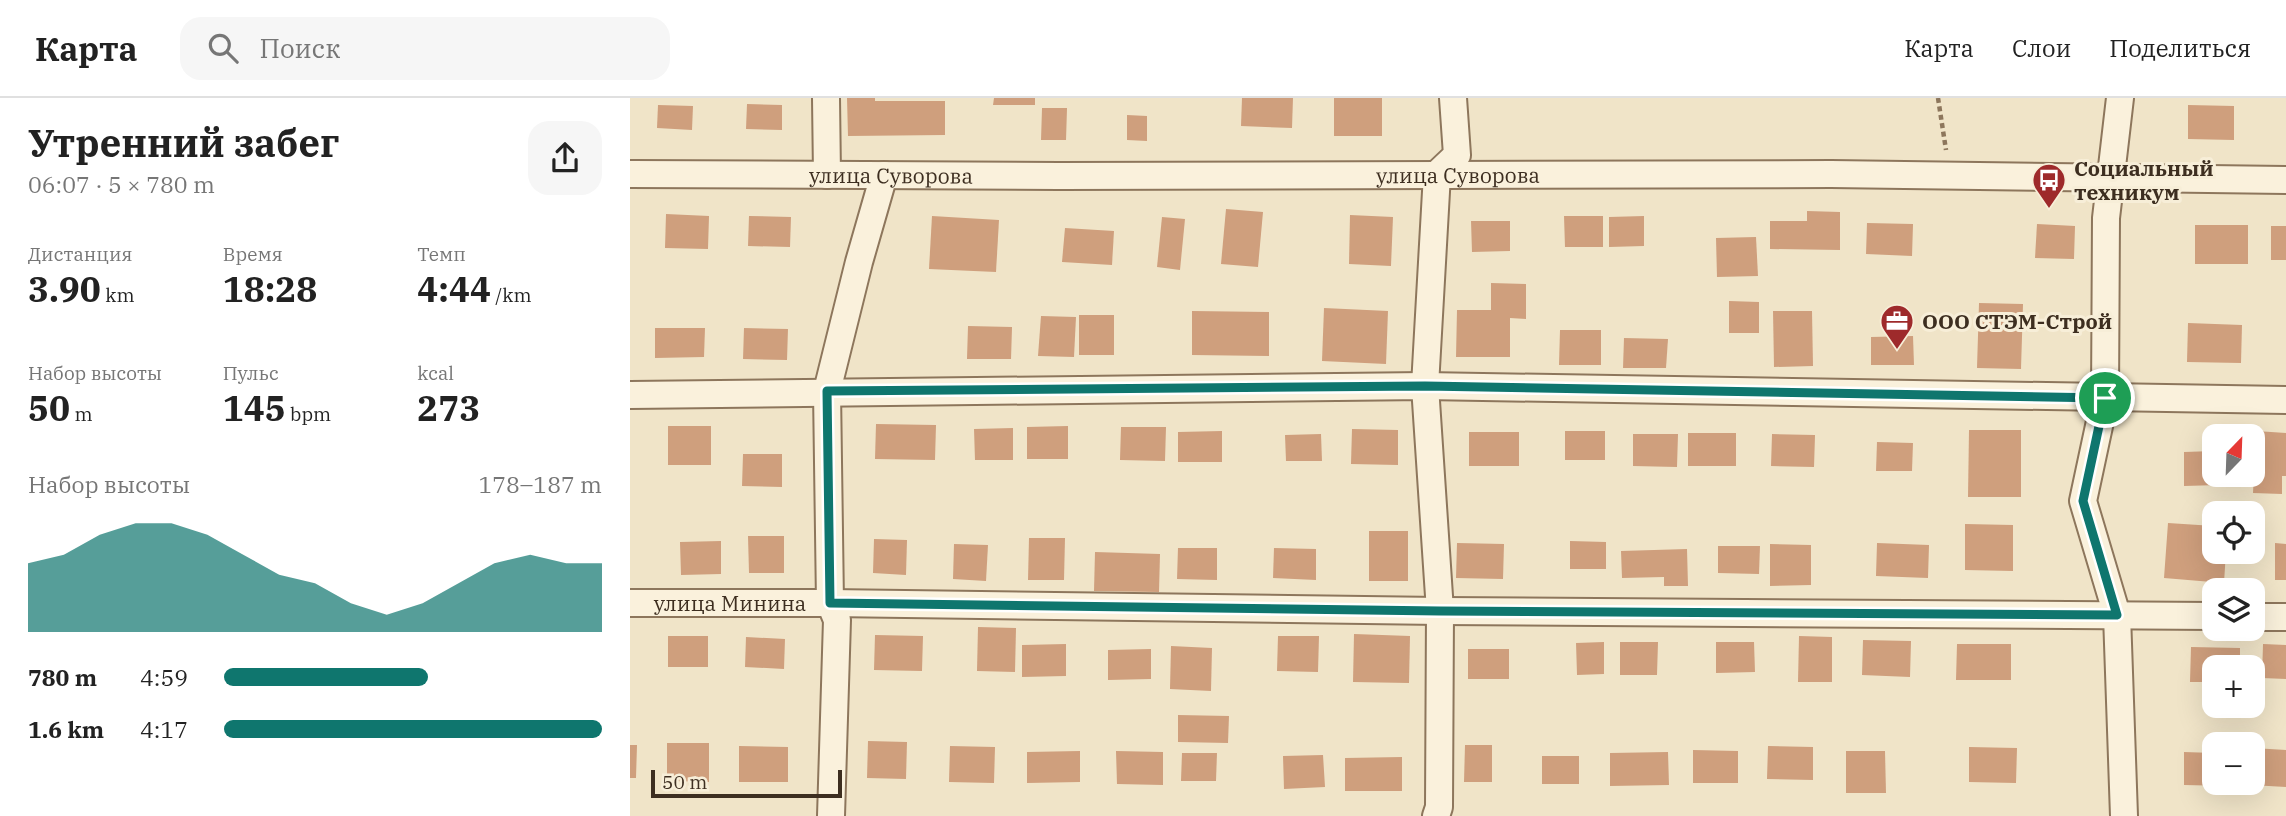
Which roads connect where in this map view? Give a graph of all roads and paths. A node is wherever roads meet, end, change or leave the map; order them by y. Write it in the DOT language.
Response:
graph roads {
  1 [pos="825,98"];
  2 [pos="1452,98"];
  3 [pos="1938,98"];
  4 [pos="2120,98"];
  5 [pos="630,174"];
  6 [pos="1437,174"];
  7 [pos="827,175"];
  8 [pos="884,175"];
  9 [pos="1950,176"];
  10 [pos="2111,178"];
  11 [pos="2286,180"];
  12 [pos="1425,386"];
  13 [pos="827,391"];
  14 [pos="630,395"];
  15 [pos="2105,398"];
  16 [pos="2286,400"];
  17 [pos="630,603"];
  18 [pos="830,603"];
  19 [pos="1440,611"];
  20 [pos="2117,615"];
  21 [pos="2202,616"];
  22 [pos="2265,617"];
  23 [pos="2286,617"];
  24 [pos="831,816"];
  25 [pos="1436,816"];
  26 [pos="2124,816"];
  1 -- 7 [label="street"];
  2 -- 6 [label="street"];
  3 -- 9 [label="path"];
  4 -- 10 [label="street"];
  5 -- 7 [label="street, улица Суворова"];
  6 -- 8 [label="street, улица Суворова"];
  6 -- 9 [label="street, улица Суворова"];
  6 -- 12 [label="street"];
  7 -- 8 [label="street, улица Суворова"];
  8 -- 13 [label="street"];
  9 -- 10 [label="street, улица Суворова"];
  10 -- 11 [label="street, улица Суворова"];
  10 -- 15 [label="street"];
  12 -- 13 [label="street"];
  12 -- 15 [label="street"];
  12 -- 19 [label="street"];
  13 -- 14 [label="street"];
  13 -- 18 [label="street"];
  15 -- 16 [label="street"];
  15 -- 20 [label="street"];
  17 -- 18 [label="street, улица Минина"];
  18 -- 19 [label="street, улица Минина"];
  18 -- 24 [label="street"];
  19 -- 20 [label="street, улица Минина"];
  19 -- 25 [label="street"];
  20 -- 21 [label="street, улица Минина"];
  20 -- 26 [label="street"];
  22 -- 23 [label="street"];
}
